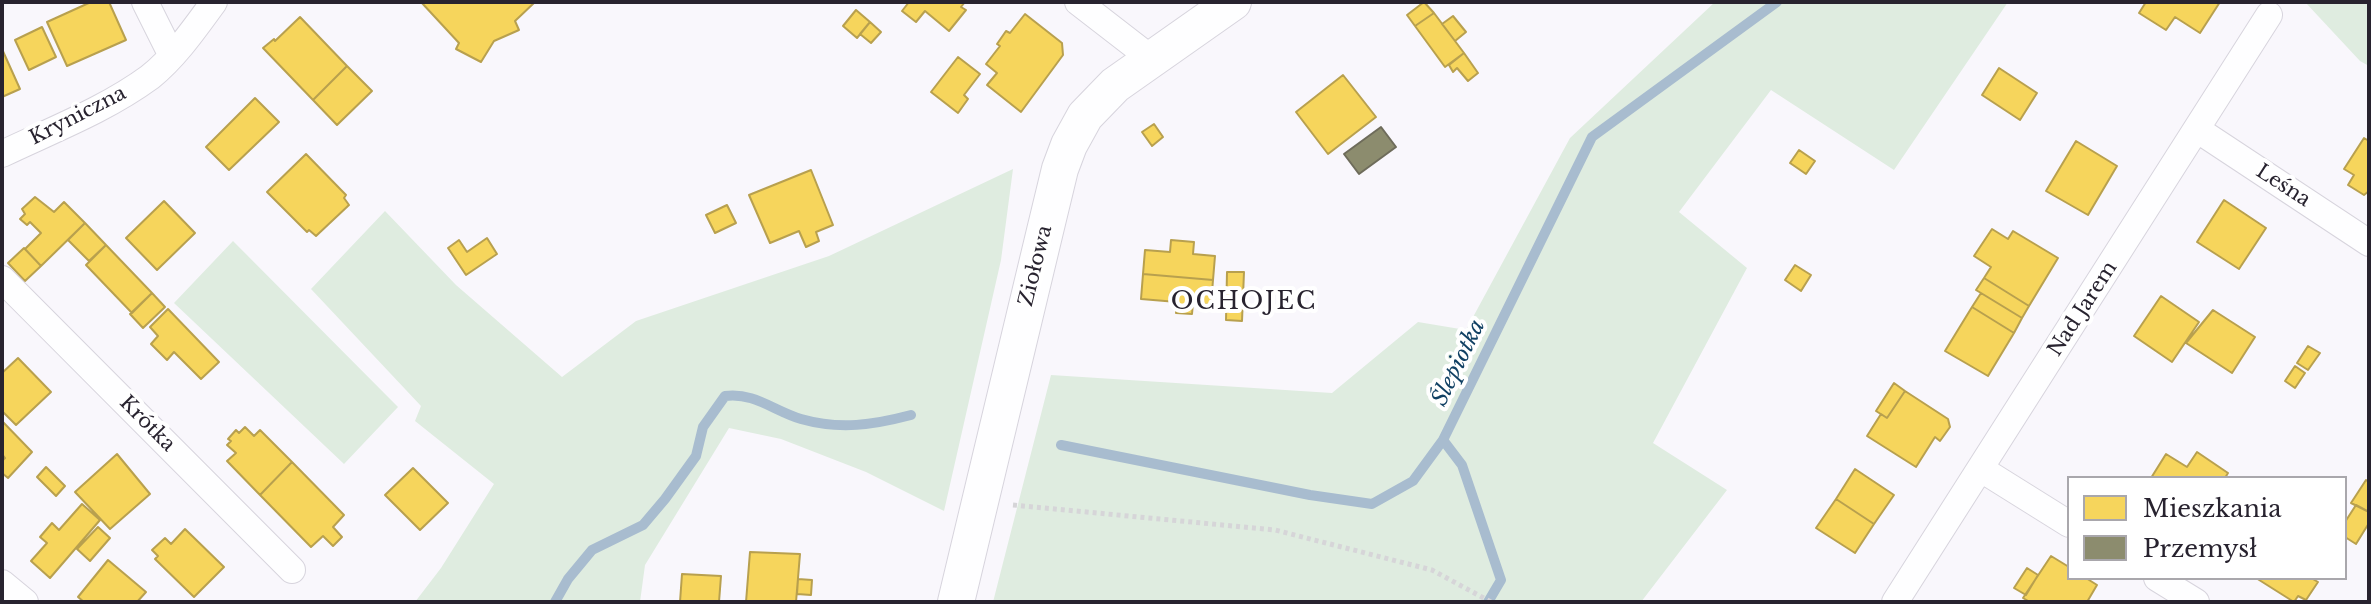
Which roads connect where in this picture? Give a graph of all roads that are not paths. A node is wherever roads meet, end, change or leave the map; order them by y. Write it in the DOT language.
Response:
graph roads {
  1 [pos="145,2"];
  2 [pos="214,2"];
  3 [pos="1078,2"];
  4 [pos="1222,6"];
  5 [pos="2269,15"];
  6 [pos="172,56"];
  7 [pos="1153,60"];
  8 [pos="2198,130"];
  9 [pos="2,154"];
  10 [pos="2369,243"];
  11 [pos="2,279"];
  12 [pos="1981,469"];
  13 [pos="2067,523"];
  14 [pos="292,570"];
  15 [pos="2160,580"];
  16 [pos="2,583"];
  17 [pos="25,602"];
  18 [pos="956,602"];
  19 [pos="1895,602"];
  20 [pos="2196,602"];
  1 -- 6 [label="street"];
  2 -- 6 [label="street, Kryniczna"];
  3 -- 7 [label="street"];
  4 -- 7 [label="street, Ziołowa"];
  5 -- 8 [label="street, Nad Jarem"];
  6 -- 9 [label="street, Kryniczna"];
  7 -- 18 [label="street, Ziołowa"];
  8 -- 10 [label="street, Leśna"];
  8 -- 12 [label="street, Nad Jarem"];
  11 -- 14 [label="street, Krótka"];
  12 -- 13 [label="street"];
  12 -- 19 [label="street, Nad Jarem"];
  15 -- 20 [label="street"];
  16 -- 17 [label="street"];
}
